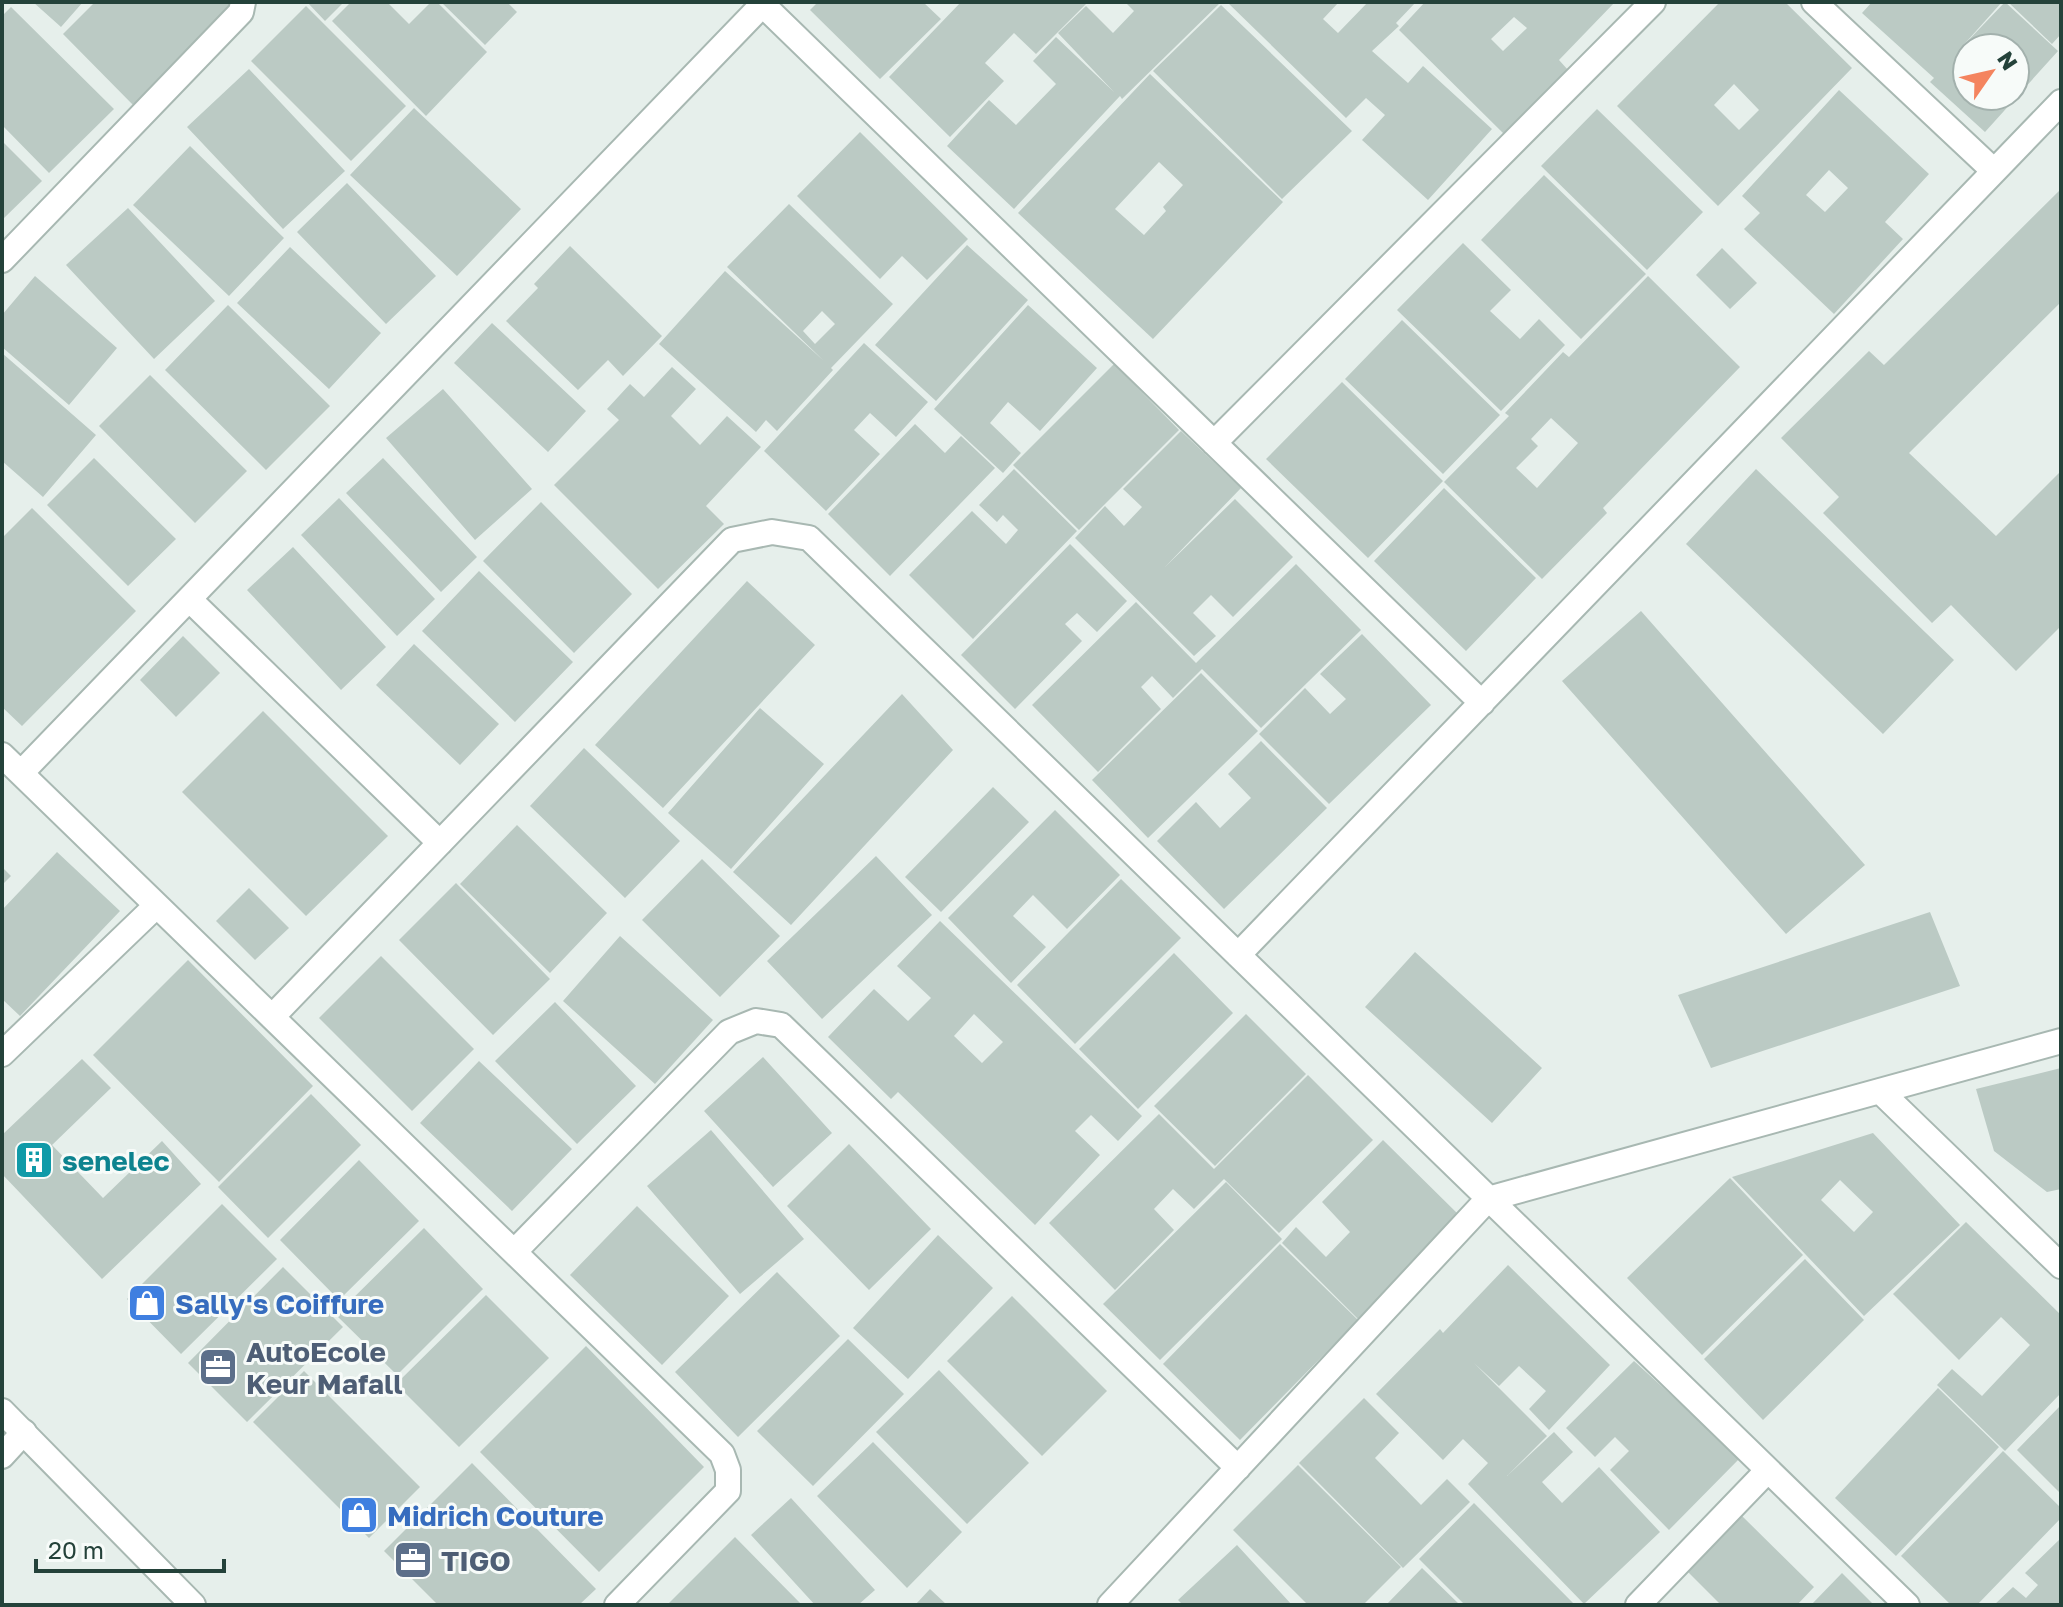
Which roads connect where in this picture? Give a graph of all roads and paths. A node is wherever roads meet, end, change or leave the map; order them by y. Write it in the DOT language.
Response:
graph roads {
  1 [pos="243,2"];
  2 [pos="1653,2"];
  3 [pos="1814,2"];
  4 [pos="762,3"];
  5 [pos="2061,102"];
  6 [pos="1994,171"];
  7 [pos="2,260"];
  8 [pos="1214,443"];
  9 [pos="189,599"];
  10 [pos="1482,703"];
  11 [pos="2,755"];
  12 [pos="21,773"];
  13 [pos="440,843"];
  14 [pos="156,906"];
  15 [pos="1238,955"];
  16 [pos="272,1017"];
  17 [pos="2061,1041"];
  18 [pos="2,1054"];
  19 [pos="1880,1091"];
  20 [pos="1488,1199"];
  21 [pos="514,1252"];
  22 [pos="2061,1266"];
  23 [pos="2,1411"];
  24 [pos="24,1432"];
  25 [pos="2,1456"];
  26 [pos="1238,1468"];
  27 [pos="1768,1470"];
  28 [pos="193,1605"];
  29 [pos="617,1605"];
  30 [pos="1110,1605"];
  31 [pos="1638,1605"];
  32 [pos="1907,1605"];
  1 -- 7 [label="street"];
  2 -- 8 [label="street"];
  3 -- 6 [label="street"];
  4 -- 8 [label="street"];
  4 -- 9 [label="street"];
  5 -- 6 [label="street"];
  6 -- 10 [label="street"];
  8 -- 10 [label="street"];
  9 -- 12 [label="street"];
  9 -- 13 [label="street"];
  10 -- 15 [label="street"];
  11 -- 12 [label="street"];
  12 -- 14 [label="street"];
  13 -- 15 [label="street"];
  13 -- 16 [label="street"];
  14 -- 16 [label="street"];
  14 -- 18 [label="street"];
  15 -- 20 [label="street"];
  16 -- 21 [label="street"];
  17 -- 19 [label="street"];
  19 -- 20 [label="street"];
  19 -- 22 [label="street"];
  20 -- 26 [label="street"];
  20 -- 27 [label="street"];
  21 -- 26 [label="street"];
  21 -- 29 [label="street"];
  23 -- 24 [label="street"];
  24 -- 25 [label="street"];
  24 -- 28 [label="street"];
  26 -- 30 [label="street"];
  27 -- 31 [label="street"];
  27 -- 32 [label="street"];
}
